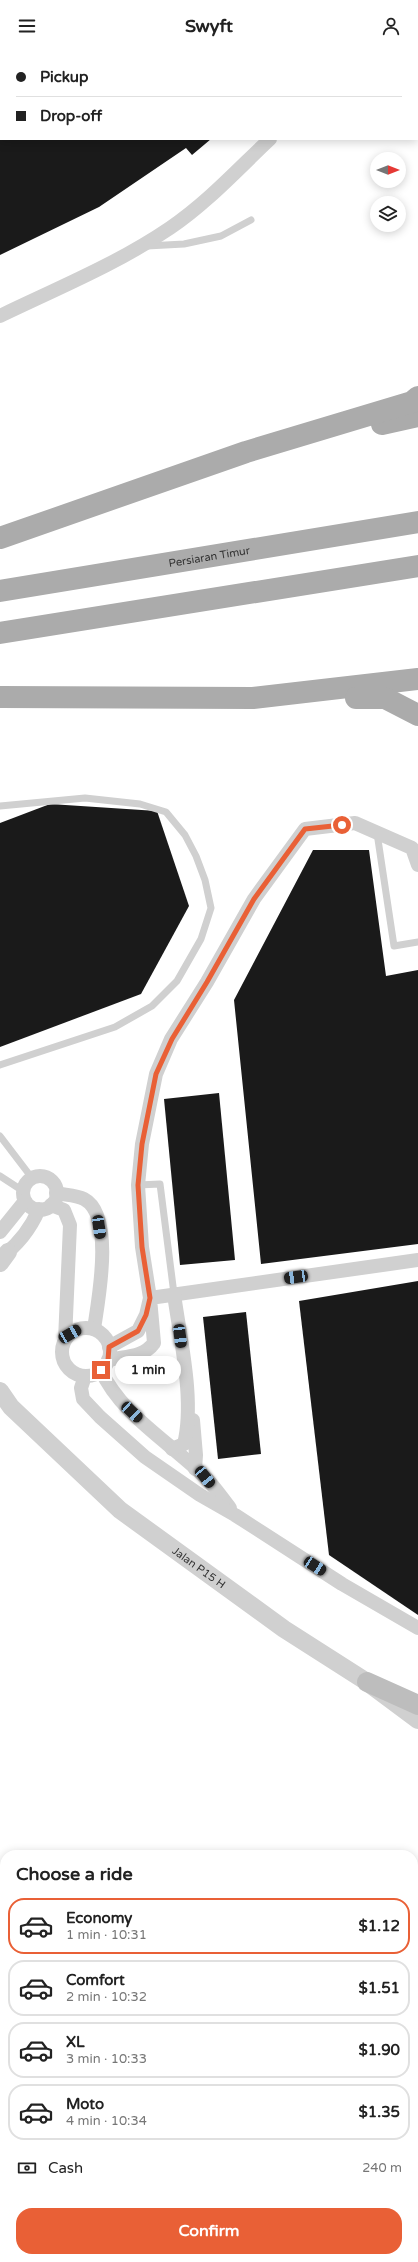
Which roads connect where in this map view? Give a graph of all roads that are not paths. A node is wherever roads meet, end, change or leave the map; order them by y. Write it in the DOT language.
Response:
graph roads {
  1 [pos="269,140"];
  2 [pos="250,220"];
  3 [pos="139,246"];
  4 [pos="0,316"];
  5 [pos="418,397"];
  6 [pos="418,416"];
  7 [pos="246,452"];
  8 [pos="418,522"];
  9 [pos="0,538"];
  10 [pos="418,566"];
  11 [pos="0,591"];
  12 [pos="0,634"];
  13 [pos="418,679"];
  14 [pos="0,696"];
  15 [pos="254,698"];
  16 [pos="418,715"];
  17 [pos="0,806"];
  18 [pos="377,833"];
  19 [pos="418,865"];
  20 [pos="418,942"];
  21 [pos="0,1065"];
  22 [pos="0,1136"];
  23 [pos="0,1176"];
  24 [pos="32,1178"];
  25 [pos="138,1185"];
  26 [pos="24,1196"];
  27 [pos="49,1202"];
  28 [pos="0,1231"];
  29 [pos="3,1258"];
  30 [pos="418,1260"];
  31 [pos="174,1294"];
  32 [pos="150,1298"];
  33 [pos="94,1329"];
  34 [pos="65,1340"];
  35 [pos="106,1359"];
  36 [pos="85,1376"];
  37 [pos="0,1391"];
  38 [pos="189,1406"];
  39 [pos="172,1449"];
  40 [pos="195,1468"];
  41 [pos="235,1515"];
  42 [pos="418,1628"];
  43 [pos="368,1682"];
  44 [pos="418,1705"];
  45 [pos="418,1720"];
  1 -- 3 [label="street"];
  2 -- 3 [label="lane"];
  3 -- 4 [label="street"];
  5 -- 7 [label="main road"];
  6 -- 7 [label="main road"];
  7 -- 9 [label="main road"];
  8 -- 11 [label="main road, Persiaran Timur"];
  10 -- 12 [label="main road"];
  13 -- 15 [label="main road"];
  14 -- 15 [label="main road"];
  15 -- 16 [label="main road"];
  17 -- 21 [label="lane"];
  18 -- 19 [label="street"];
  18 -- 20 [label="lane"];
  18 -- 25 [label="street"];
  22 -- 24 [label="lane"];
  23 -- 26 [label="lane"];
  24 -- 26 [label="street"];
  24 -- 27 [label="street"];
  25 -- 31 [label="lane"];
  25 -- 32 [label="street"];
  26 -- 27 [label="street"];
  26 -- 28 [label="street"];
  27 -- 29 [label="street"];
  27 -- 33 [label="street"];
  27 -- 34 [label="street"];
  30 -- 31 [label="street"];
  31 -- 32 [label="street"];
  31 -- 38 [label="street"];
  32 -- 35 [label="street"];
  32 -- 35 [label="street"];
  33 -- 34 [label="street"];
  33 -- 35 [label="street"];
  34 -- 36 [label="street"];
  35 -- 36 [label="street"];
  35 -- 39 [label="street"];
  36 -- 41 [label="street"];
  37 -- 43 [label="street, Jalan P15 H"];
  38 -- 39 [label="street"];
  38 -- 40 [label="street"];
  39 -- 40 [label="street"];
  40 -- 41 [label="street"];
  41 -- 42 [label="street"];
  43 -- 44 [label="main road"];
  43 -- 45 [label="street, Jalan P15 H"];
}
